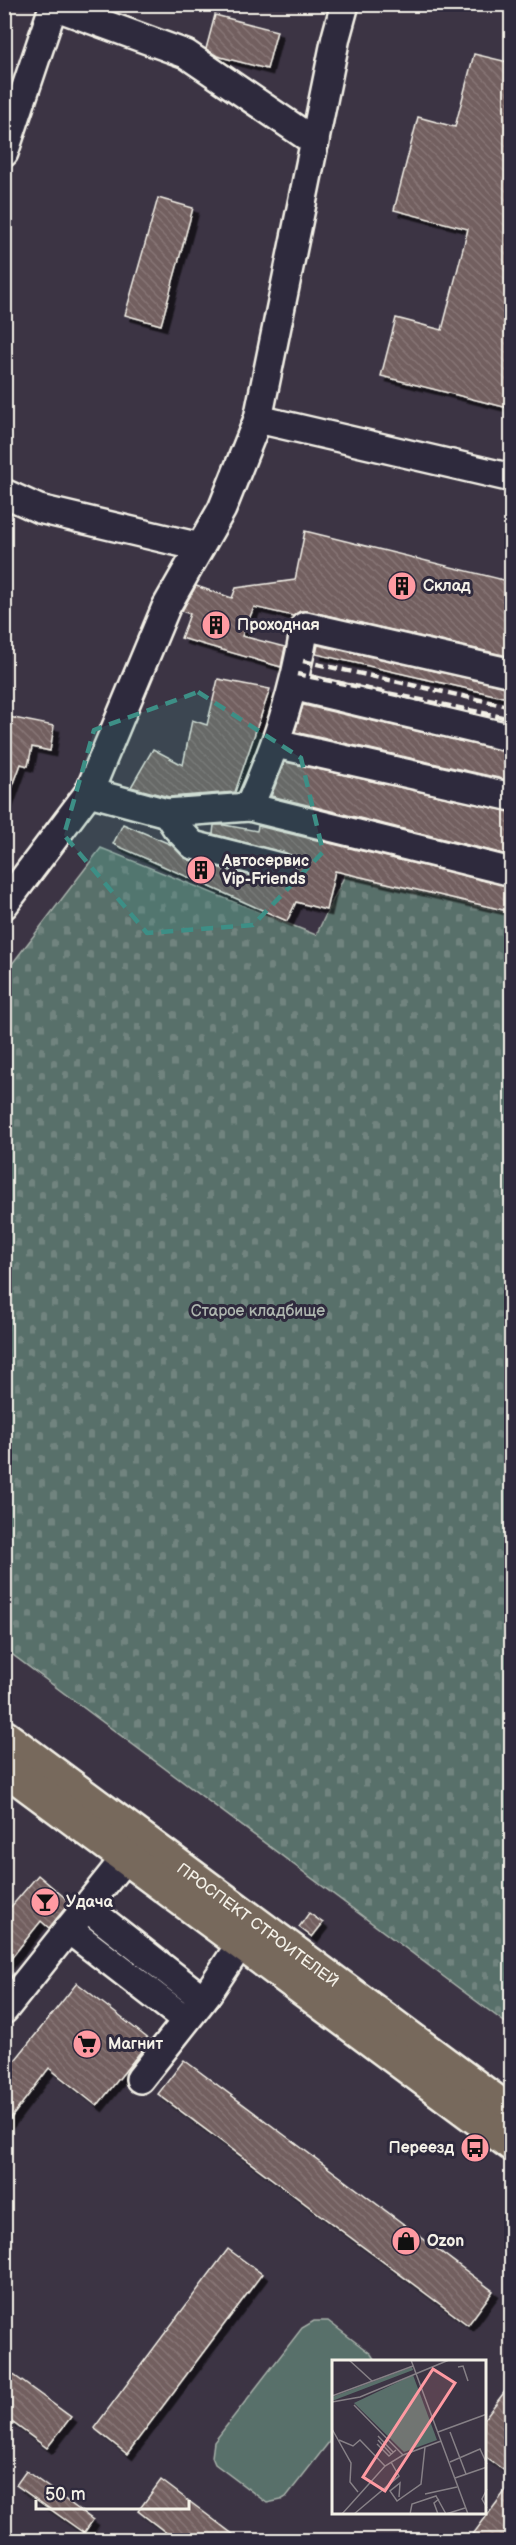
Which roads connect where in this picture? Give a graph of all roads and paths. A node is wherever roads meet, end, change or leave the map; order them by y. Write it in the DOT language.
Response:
graph roads {
  1 [pos="345,4"];
  2 [pos="54,5"];
  3 [pos="315,142"];
  4 [pos="4,153"];
  5 [pos="258,419"];
  6 [pos="512,478"];
  7 [pos="4,493"];
  8 [pos="200,547"];
  9 [pos="512,673"];
  10 [pos="293,686"];
  11 [pos="512,738"];
  12 [pos="276,744"];
  13 [pos="89,792"];
  14 [pos="512,797"];
  15 [pos="249,807"];
  16 [pos="167,813"];
  17 [pos="280,867"];
  18 [pos="512,872"];
  19 [pos="4,904"];
  20 [pos="4,1737"];
  21 [pos="4,1767"];
  22 [pos="126,1857"];
  23 [pos="86,1907"];
  24 [pos="68,1929"];
  25 [pos="241,1943"];
  26 [pos="203,1999"];
  27 [pos="4,2010"];
  28 [pos="186,2020"];
  29 [pos="140,2079"];
  30 [pos="512,2114"];
  31 [pos="512,2144"];
  1 -- 3 [label="lane"];
  2 -- 3 [label="lane"];
  2 -- 4 [label="lane"];
  3 -- 5 [label="lane"];
  5 -- 6 [label="lane"];
  5 -- 8 [label="lane"];
  7 -- 8 [label="lane"];
  8 -- 13 [label="lane"];
  9 -- 10 [label="lane"];
  10 -- 11 [label="lane"];
  10 -- 12 [label="lane"];
  12 -- 14 [label="lane"];
  12 -- 15 [label="lane"];
  13 -- 16 [label="lane"];
  13 -- 19 [label="lane"];
  15 -- 16 [label="lane"];
  15 -- 18 [label="lane"];
  16 -- 17 [label="lane"];
  20 -- 30 [label="main road, ПРОСПЕКТ СТРОИТЕЛЕЙ"];
  21 -- 22 [label="main road, ПРОСПЕКТ СТРОИТЕЛЕЙ"];
  22 -- 23 [label="lane"];
  22 -- 25 [label="main road, ПРОСПЕКТ СТРОИТЕЛЕЙ"];
  23 -- 24 [label="lane"];
  23 -- 26 [label="lane"];
  24 -- 27 [label="lane"];
  24 -- 28 [label="lane"];
  25 -- 26 [label="lane"];
  25 -- 31 [label="main road, ПРОСПЕКТ СТРОИТЕЛЕЙ"];
  26 -- 28 [label="lane"];
  28 -- 29 [label="lane"];
}
